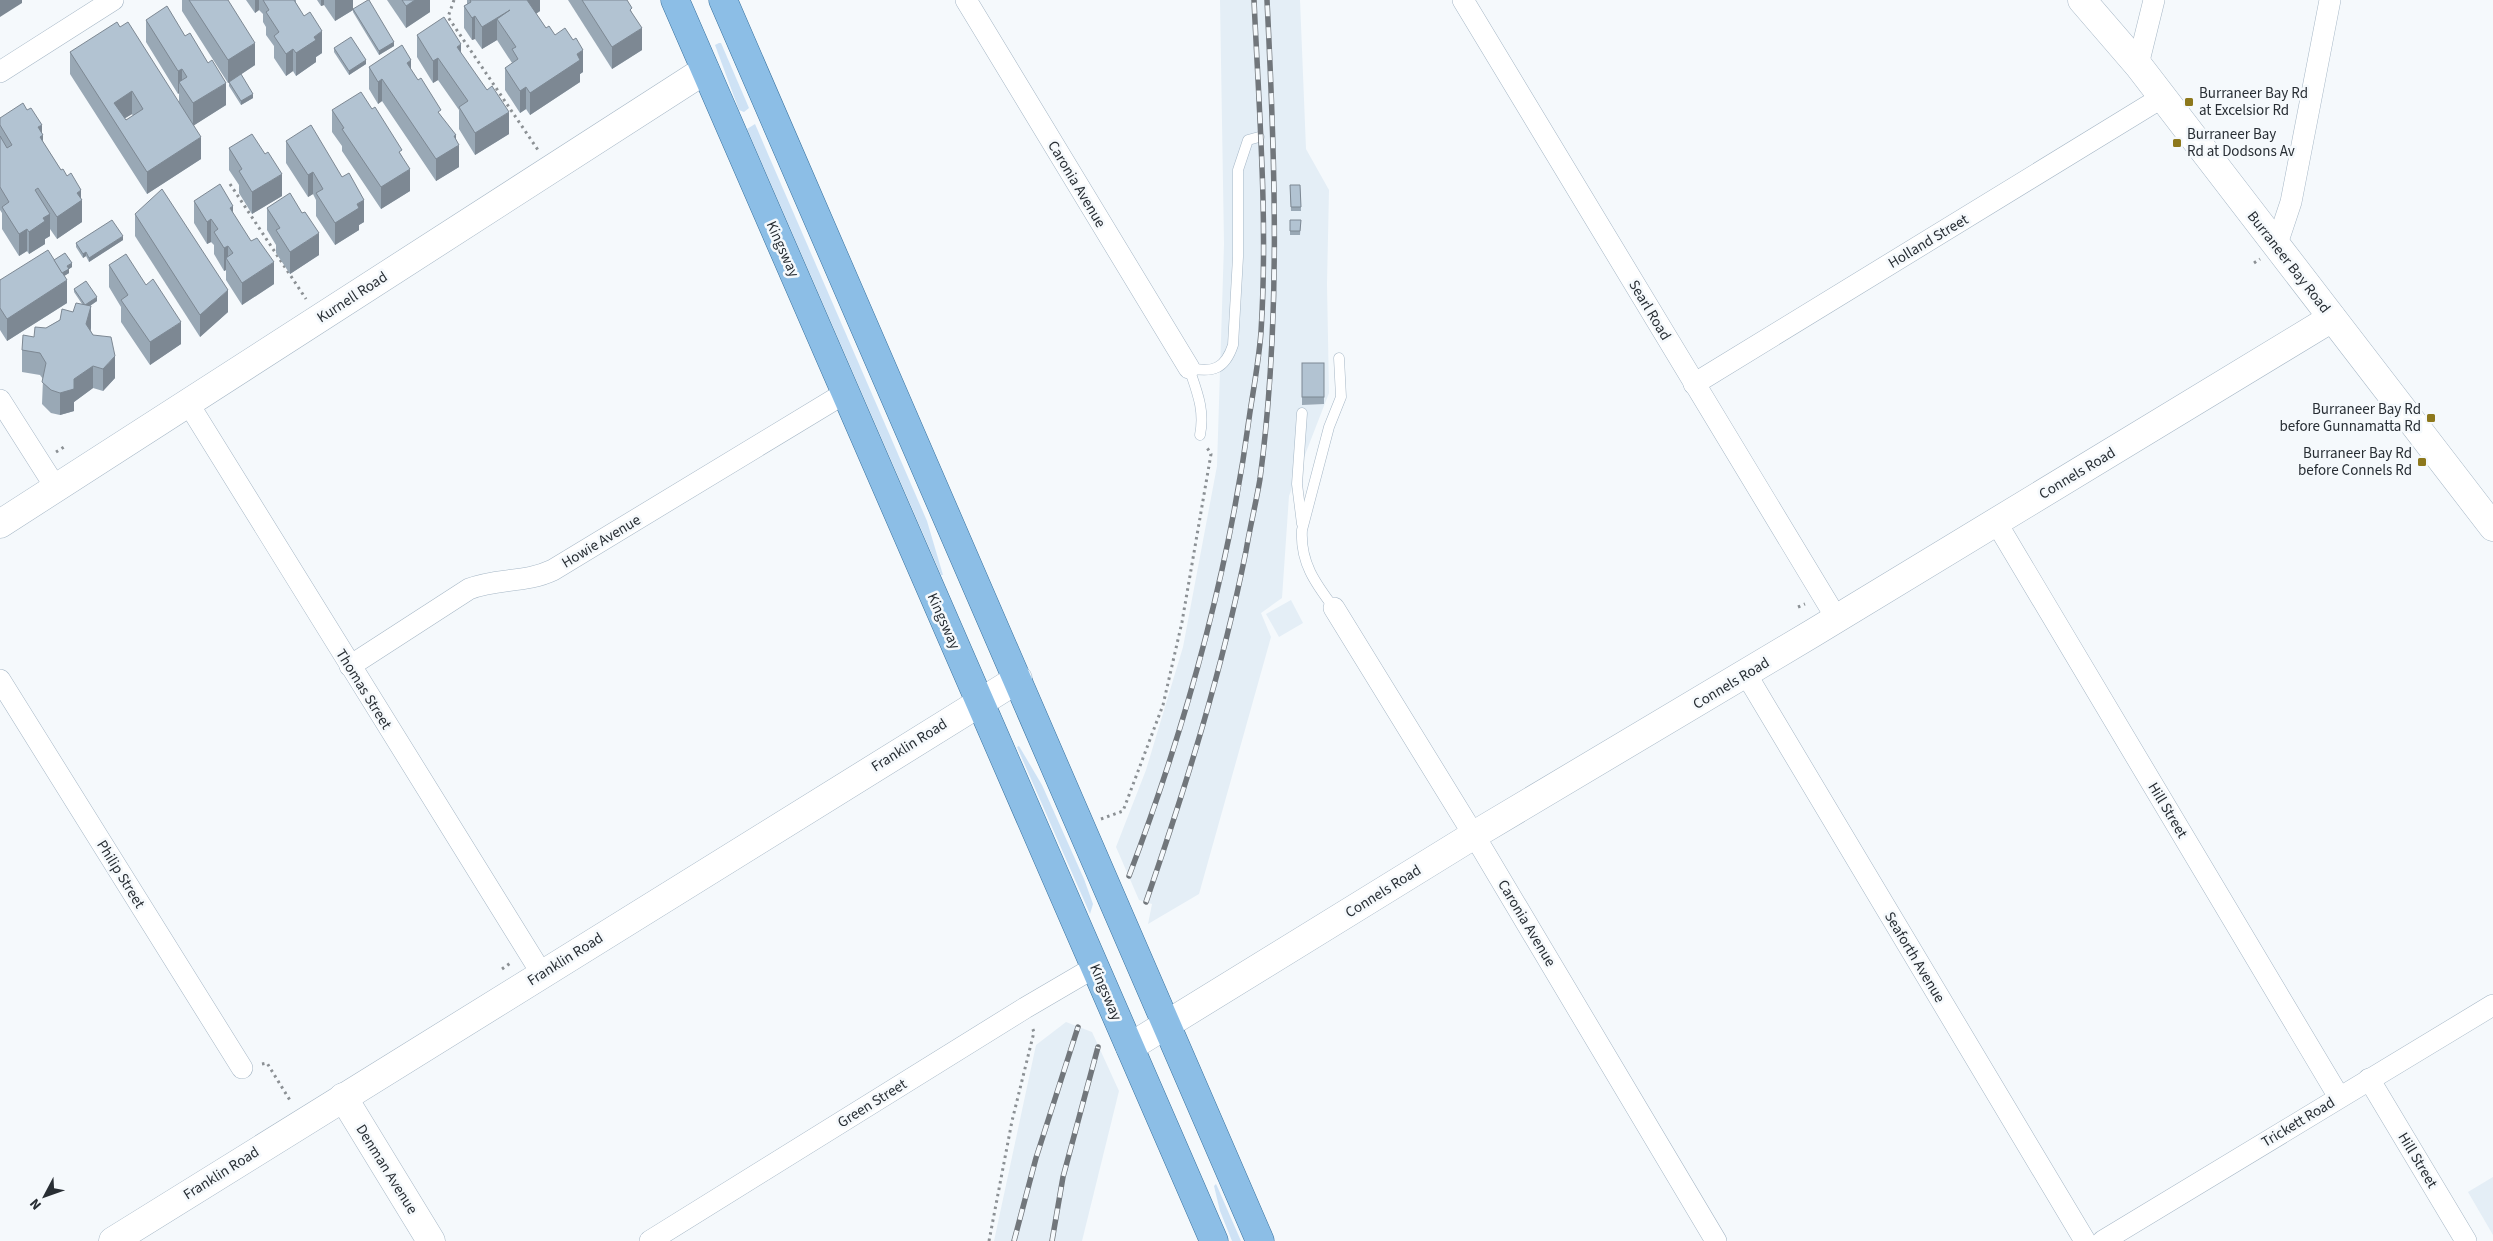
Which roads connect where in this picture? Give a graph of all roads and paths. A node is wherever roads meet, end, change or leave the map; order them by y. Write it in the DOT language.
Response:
graph roads {
  1 [pos="113,0"];
  2 [pos="454,0"];
  3 [pos="675,0"];
  4 [pos="723,0"];
  5 [pos="966,0"];
  6 [pos="1463,0"];
  7 [pos="2082,0"];
  8 [pos="2154,0"];
  9 [pos="2330,0"];
  10 [pos="2138,64"];
  11 [pos="705,70"];
  12 [pos="0,72"];
  13 [pos="2162,98"];
  14 [pos="1260,137"];
  15 [pos="551,169"];
  16 [pos="230,184"];
  17 [pos="2276,247"];
  18 [pos="2332,318"];
  19 [pos="318,319"];
  20 [pos="1339,358"];
  21 [pos="1189,368"];
  22 [pos="1694,384"];
  23 [pos="845,393"];
  24 [pos="0,400"];
  25 [pos="188,403"];
  26 [pos="1302,413"];
  27 [pos="1200,435"];
  28 [pos="56,488"];
  29 [pos="1996,522"];
  30 [pos="0,524"];
  31 [pos="2493,527"];
  32 [pos="1302,530"];
  33 [pos="1334,608"];
  34 [pos="1837,619"];
  35 [pos="350,666"];
  36 [pos="1746,674"];
  37 [pos="1018,679"];
  38 [pos="0,680"];
  39 [pos="980,701"];
  40 [pos="1100,819"];
  41 [pos="1474,835"];
  42 [pos="1095,967"];
  43 [pos="542,974"];
  44 [pos="2493,1005"];
  45 [pos="1025,1008"];
  46 [pos="1167,1024"];
  47 [pos="1130,1047"];
  48 [pos="242,1068"];
  49 [pos="2369,1079"];
  50 [pos="343,1097"];
  51 [pos="2339,1097"];
  52 [pos="304,1122"];
  53 [pos="113,1241"];
  54 [pos="431,1241"];
  55 [pos="650,1241"];
  56 [pos="990,1241"];
  57 [pos="1214,1241"];
  58 [pos="1260,1241"];
  59 [pos="1716,1241"];
  60 [pos="2085,1241"];
  61 [pos="2103,1241"];
  62 [pos="2466,1241"];
  1 -- 12 [label="street"];
  2 -- 15 [label="path"];
  3 -- 11 [label="main road, Kingsway"];
  4 -- 37 [label="main road"];
  5 -- 21 [label="street, Caronia Avenue"];
  6 -- 22 [label="street, Searl Road"];
  7 -- 10 [label="street, Burraneer Bay Road"];
  8 -- 10 [label="street"];
  9 -- 17 [label="street"];
  10 -- 13 [label="street, Burraneer Bay Road"];
  11 -- 15 [label="street, Kurnell Road"];
  11 -- 23 [label="main road, Kingsway"];
  13 -- 17 [label="street, Burraneer Bay Road"];
  13 -- 22 [label="street, Holland Street"];
  14 -- 21 [label="lane"];
  15 -- 19 [label="street, Kurnell Road"];
  16 -- 19 [label="path"];
  17 -- 18 [label="street, Burraneer Bay Road"];
  18 -- 29 [label="street, Connels Road"];
  18 -- 31 [label="street, Burraneer Bay Road"];
  19 -- 25 [label="street, Kurnell Road"];
  20 -- 32 [label="lane"];
  21 -- 27 [label="lane"];
  22 -- 34 [label="street, Searl Road"];
  23 -- 35 [label="street, Howie Avenue"];
  23 -- 39 [label="main road, Kingsway"];
  24 -- 28 [label="street"];
  25 -- 28 [label="street, Kurnell Road"];
  25 -- 35 [label="street, Thomas Street"];
  26 -- 32 [label="lane"];
  27 -- 40 [label="path"];
  28 -- 30 [label="street, Kurnell Road"];
  29 -- 34 [label="street, Connels Road"];
  29 -- 51 [label="street, Hill Street"];
  32 -- 33 [label="lane"];
  33 -- 41 [label="street, Caronia Avenue"];
  34 -- 36 [label="street, Connels Road"];
  35 -- 43 [label="street, Thomas Street"];
  36 -- 41 [label="street, Connels Road"];
  36 -- 60 [label="street, Seaforth Avenue"];
  37 -- 39 [label="street, Franklin Road"];
  37 -- 46 [label="main road"];
  38 -- 48 [label="street, Philip Street"];
  39 -- 42 [label="main road, Kingsway"];
  39 -- 43 [label="street, Franklin Road"];
  41 -- 46 [label="street, Connels Road"];
  41 -- 59 [label="street, Caronia Avenue"];
  42 -- 45 [label="street, Green Street"];
  42 -- 47 [label="main road, Kingsway"];
  43 -- 50 [label="street, Franklin Road"];
  44 -- 49 [label="street, Trickett Road"];
  45 -- 55 [label="street, Green Street"];
  45 -- 56 [label="path"];
  46 -- 47 [label="street, Connels Road"];
  46 -- 58 [label="main road"];
  47 -- 57 [label="main road, Kingsway"];
  48 -- 52 [label="path"];
  49 -- 51 [label="street, Trickett Road"];
  49 -- 62 [label="street, Hill Street"];
  50 -- 52 [label="street, Franklin Road"];
  50 -- 54 [label="street, Denman Avenue"];
  51 -- 61 [label="street, Trickett Road"];
  52 -- 53 [label="street, Franklin Road"];
}
